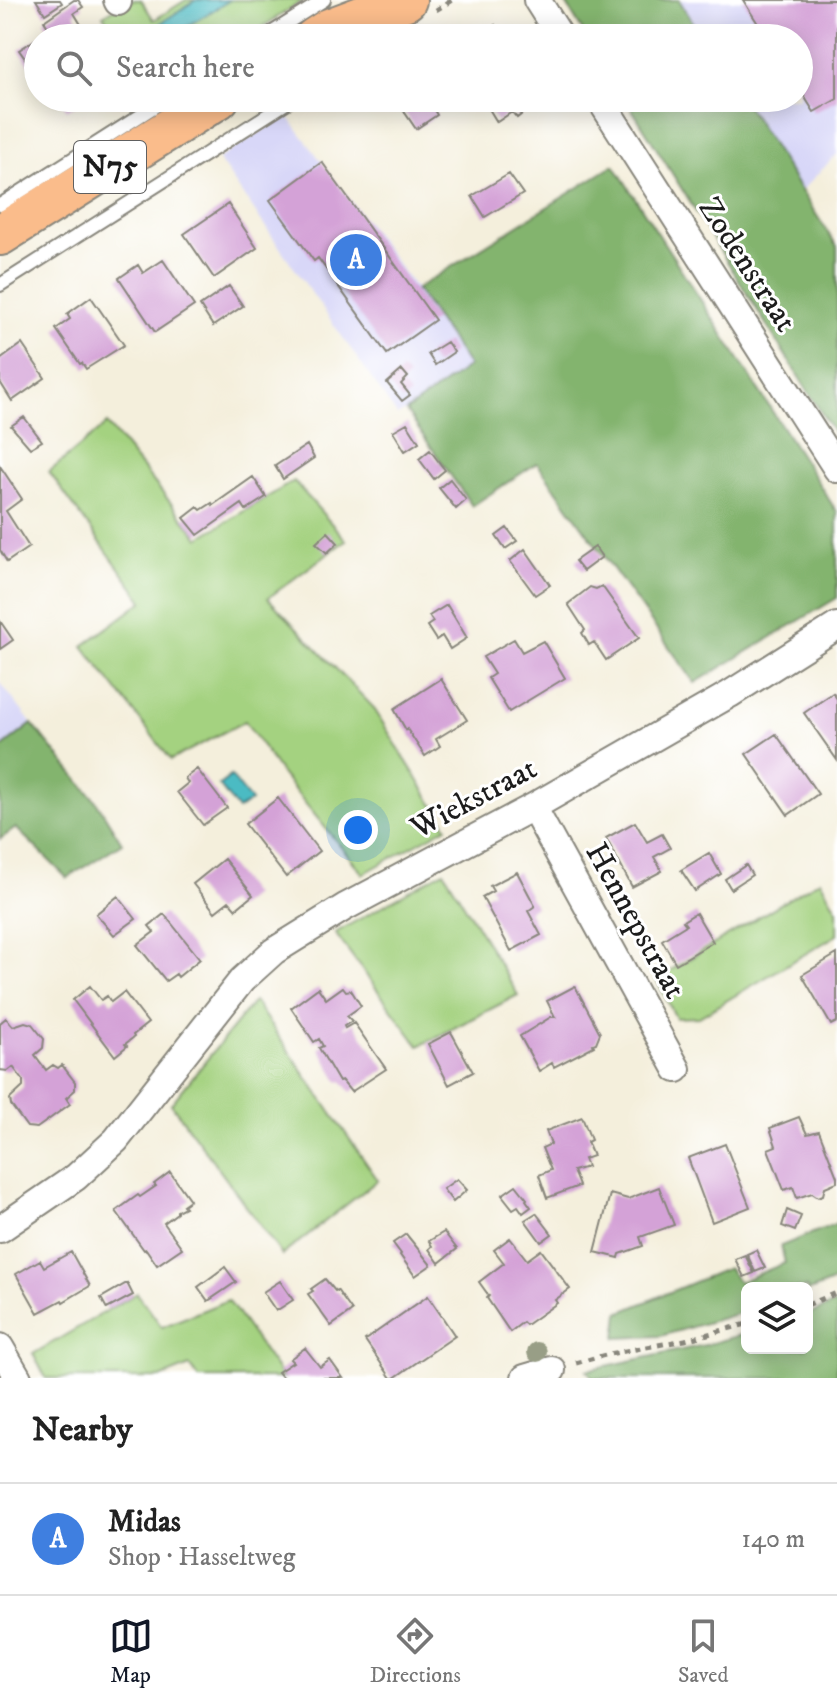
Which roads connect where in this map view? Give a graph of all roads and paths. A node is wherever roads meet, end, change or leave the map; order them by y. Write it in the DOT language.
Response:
graph roads {
  1 [pos="452,0"];
  2 [pos="537,0"];
  3 [pos="390,10"];
  4 [pos="322,22"];
  5 [pos="552,24"];
  6 [pos="146,112"];
  7 [pos="197,112"];
  8 [pos="272,112"];
  9 [pos="608,112"];
  10 [pos="0,205"];
  11 [pos="0,235"];
  12 [pos="0,285"];
  13 [pos="837,469"];
  14 [pos="837,626"];
  15 [pos="533,807"];
  16 [pos="677,1069"];
  17 [pos="0,1229"];
  18 [pos="837,1293"];
  19 [pos="813,1303"];
  20 [pos="741,1326"];
  21 [pos="0,1347"];
  22 [pos="552,1370"];
  23 [pos="18,1378"];
  24 [pos="525,1378"];
  1 -- 3 [label="path"];
  2 -- 5 [label="street"];
  3 -- 4 [label="main road"];
  6 -- 10 [label="lane"];
  7 -- 11 [label="main road, N75"];
  8 -- 12 [label="lane"];
  9 -- 13 [label="street, Zodenstraat"];
  14 -- 15 [label="street, Wiekstraat"];
  15 -- 16 [label="street, Hennepstraat"];
  15 -- 17 [label="street, Wiekstraat"];
  18 -- 19 [label="path"];
  20 -- 22 [label="path"];
  21 -- 23 [label="street"];
  22 -- 24 [label="street"];
}
